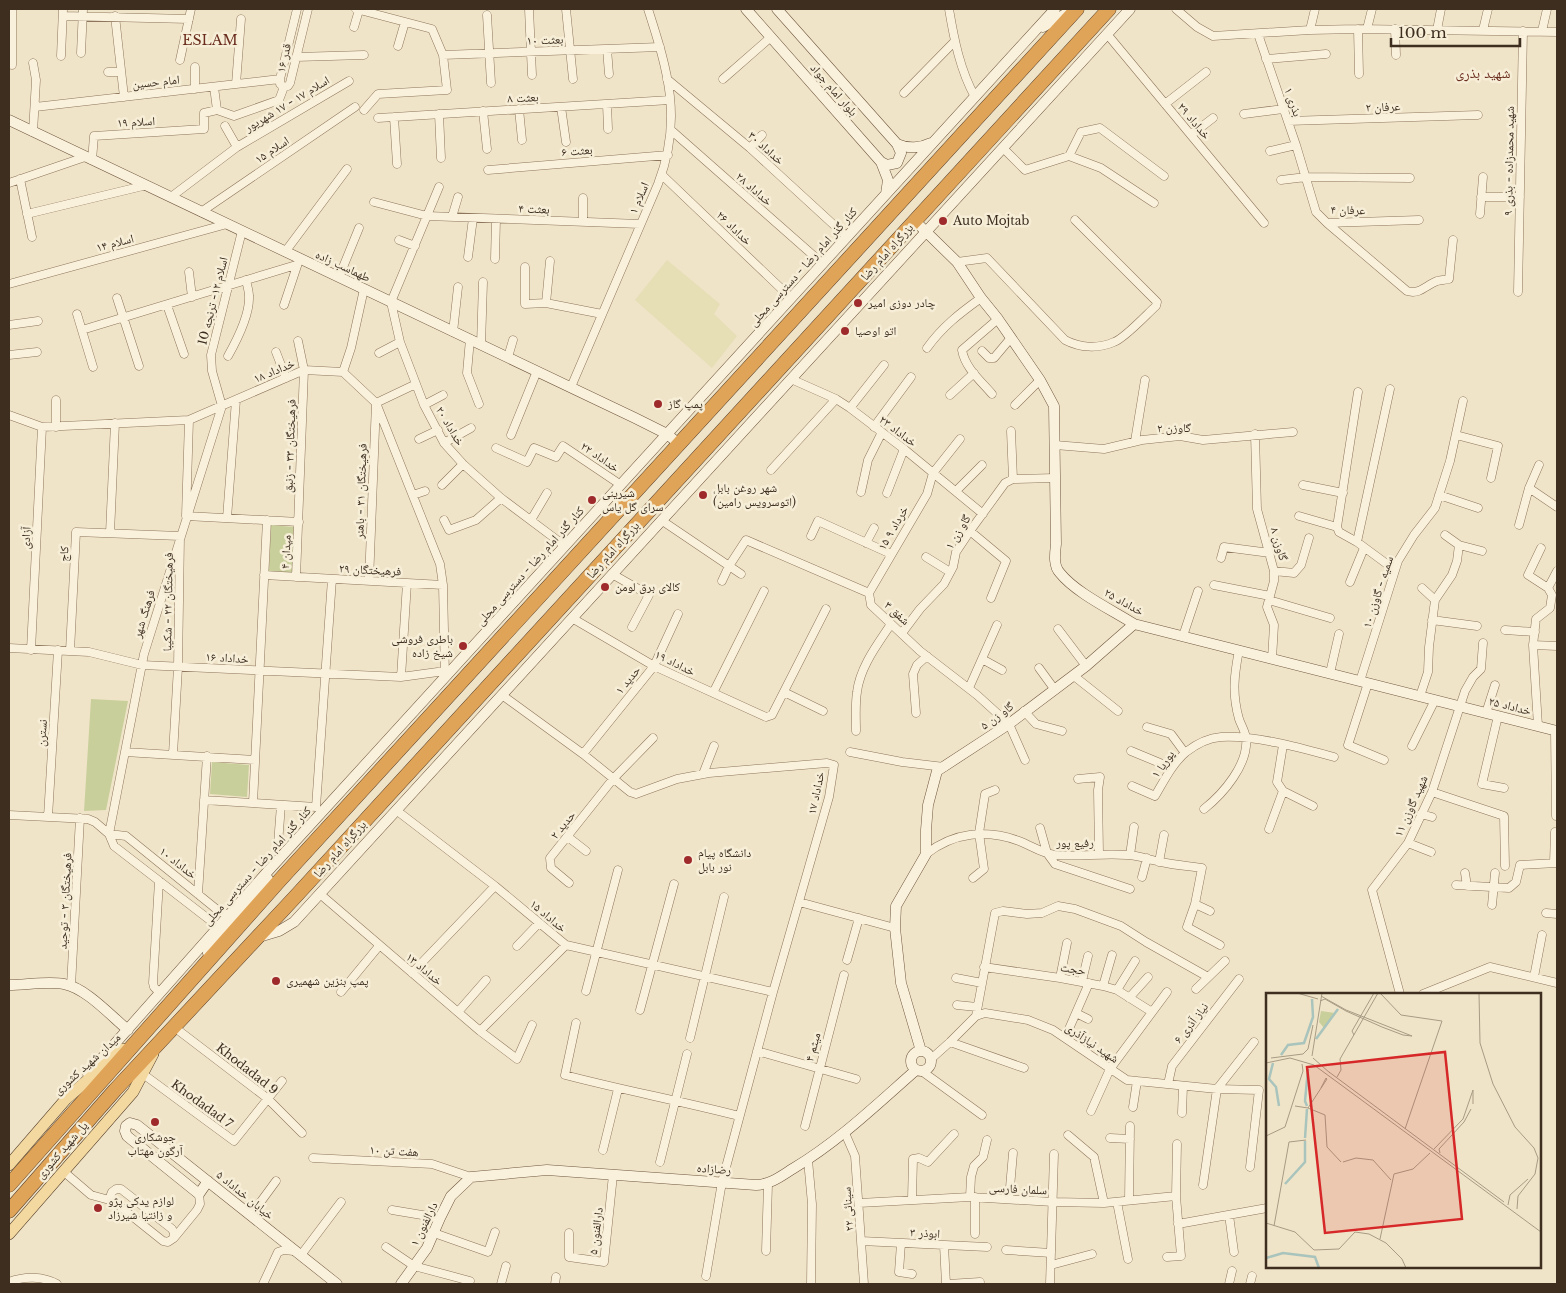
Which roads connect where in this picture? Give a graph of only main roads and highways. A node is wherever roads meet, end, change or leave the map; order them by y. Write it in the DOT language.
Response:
graph roads {
  1 [pos="746,9"];
  2 [pos="777,9"];
  3 [pos="1055,9"];
  4 [pos="1076,9"];
  5 [pos="1109,9"];
  6 [pos="1130,9"];
  7 [pos="1034,32"];
  8 [pos="1060,63"];
  9 [pos="1042,104"];
  10 [pos="11,123"];
  11 [pos="934,141"];
  12 [pos="897,144"];
  13 [pos="881,162"];
  14 [pos="886,194"];
  15 [pos="915,221"];
  16 [pos="926,231"];
  17 [pos="773,318"];
  18 [pos="846,318"];
  19 [pos="806,340"];
  20 [pos="758,358"];
  21 [pos="667,434"];
  22 [pos="679,444"];
  23 [pos="569,564"];
  24 [pos="532,583"];
  25 [pos="1134,624"];
  26 [pos="515,658"];
  27 [pos="527,668"];
  28 [pos="463,714"];
  29 [pos="1556,731"];
  30 [pos="442,760"];
  31 [pos="276,862"];
  32 [pos="258,937"];
  33 [pos="191,980"];
  34 [pos="9,985"];
  35 [pos="128,1030"];
  36 [pos="146,1030"];
  37 [pos="159,1043"];
  38 [pos="921,1051"];
  39 [pos="919,1071"];
  40 [pos="102,1079"];
  41 [pos="115,1090"];
  42 [pos="66,1099"];
  43 [pos="124,1101"];
  44 [pos="137,1125"];
  45 [pos="9,1165"];
  46 [pos="472,1177"];
  47 [pos="208,1181"];
  48 [pos="9,1184"];
  49 [pos="9,1211"];
  50 [pos="9,1234"];
  51 [pos="336,1284"];
  52 [pos="401,1284"];
  1 -- 13 [label="main road, بلوار امام جواد"];
  2 -- 12 [label="main road, بلوار امام جواد"];
  3 -- 7 [label="main road, کنار گذر امام رضا - دسترسی محلی"];
  4 -- 7 [label="main road"];
  4 -- 20 [label="highway, بزرگراه امام رضا"];
  5 -- 8 [label="highway, بزرگراه امام رضا"];
  6 -- 9 [label="main road"];
  7 -- 11 [label="main road, کنار گذر امام رضا - دسترسی محلی"];
  8 -- 9 [label="main road"];
  8 -- 15 [label="highway, بزرگراه امام رضا"];
  9 -- 16 [label="main road"];
  10 -- 21 [label="main road, طهماسب زاده"];
  11 -- 12 [label="main road"];
  11 -- 14 [label="main road, کنار گذر امام رضا - دسترسی محلی"];
  12 -- 13 [label="main road"];
  13 -- 14 [label="main road, بلوار امام جواد"];
  14 -- 17 [label="main road, کنار گذر امام رضا - دسترسی محلی"];
  15 -- 16 [label="main road, خداداد ۲۵"];
  15 -- 19 [label="highway, بزرگراه امام رضا"];
  16 -- 18 [label="main road"];
  16 -- 25 [label="main road, خداداد ۲۵"];
  17 -- 20 [label="main road"];
  17 -- 21 [label="main road, کنار گذر امام رضا - دسترسی محلی"];
  18 -- 19 [label="main road"];
  18 -- 27 [label="main road"];
  19 -- 26 [label="highway, بزرگراه امام رضا"];
  20 -- 22 [label="highway, بزرگراه امام رضا"];
  21 -- 22 [label="main road, طهماسب زاده"];
  21 -- 24 [label="main road, کنار گذر امام رضا - دسترسی محلی"];
  22 -- 23 [label="highway, بزرگراه امام رضا"];
  23 -- 24 [label="main road"];
  23 -- 33 [label="highway, بزرگراه امام رضا"];
  24 -- 31 [label="main road, کنار گذر امام رضا - دسترسی محلی"];
  25 -- 29 [label="main road, خداداد ۲۵"];
  25 -- 38 [label="main road, گاو زن ۵"];
  26 -- 27 [label="main road"];
  26 -- 28 [label="highway, بزرگراه امام رضا"];
  27 -- 30 [label="main road"];
  28 -- 30 [label="main road"];
  28 -- 32 [label="highway, بزرگراه امام رضا"];
  30 -- 32 [label="main road"];
  31 -- 33 [label="main road"];
  31 -- 35 [label="main road, کنار گذر امام رضا - دسترسی محلی"];
  32 -- 37 [label="highway, بزرگراه امام رضا"];
  33 -- 36 [label="highway, بزرگراه امام رضا"];
  34 -- 35 [label="main road"];
  35 -- 42 [label="main road, کنار گذر امام رضا - دسترسی محلی"];
  36 -- 40 [label="highway, بزرگراه امام رضا"];
  36 -- 42 [label="main road, میدان شهید کشوری"];
  37 -- 41 [label="highway, بزرگراه امام رضا"];
  37 -- 43 [label="main road"];
  38 -- 39 [label="main road"];
  38 -- 39 [label="main road"];
  39 -- 46 [label="main road, رضازاده"];
  40 -- 48 [label="highway, پل شهید کشوری"];
  41 -- 49 [label="highway, پل شهید کشوری"];
  42 -- 45 [label="main road, میدان شهید کشوری"];
  43 -- 44 [label="main road, خیابان خداداد ۵"];
  43 -- 50 [label="main road"];
  44 -- 47 [label="main road, خیابان خداداد ۵"];
  44 -- 47 [label="main road"];
  46 -- 52 [label="main road, دارالفنون ۱"];
  47 -- 51 [label="main road, خیابان خداداد ۵"];
}
